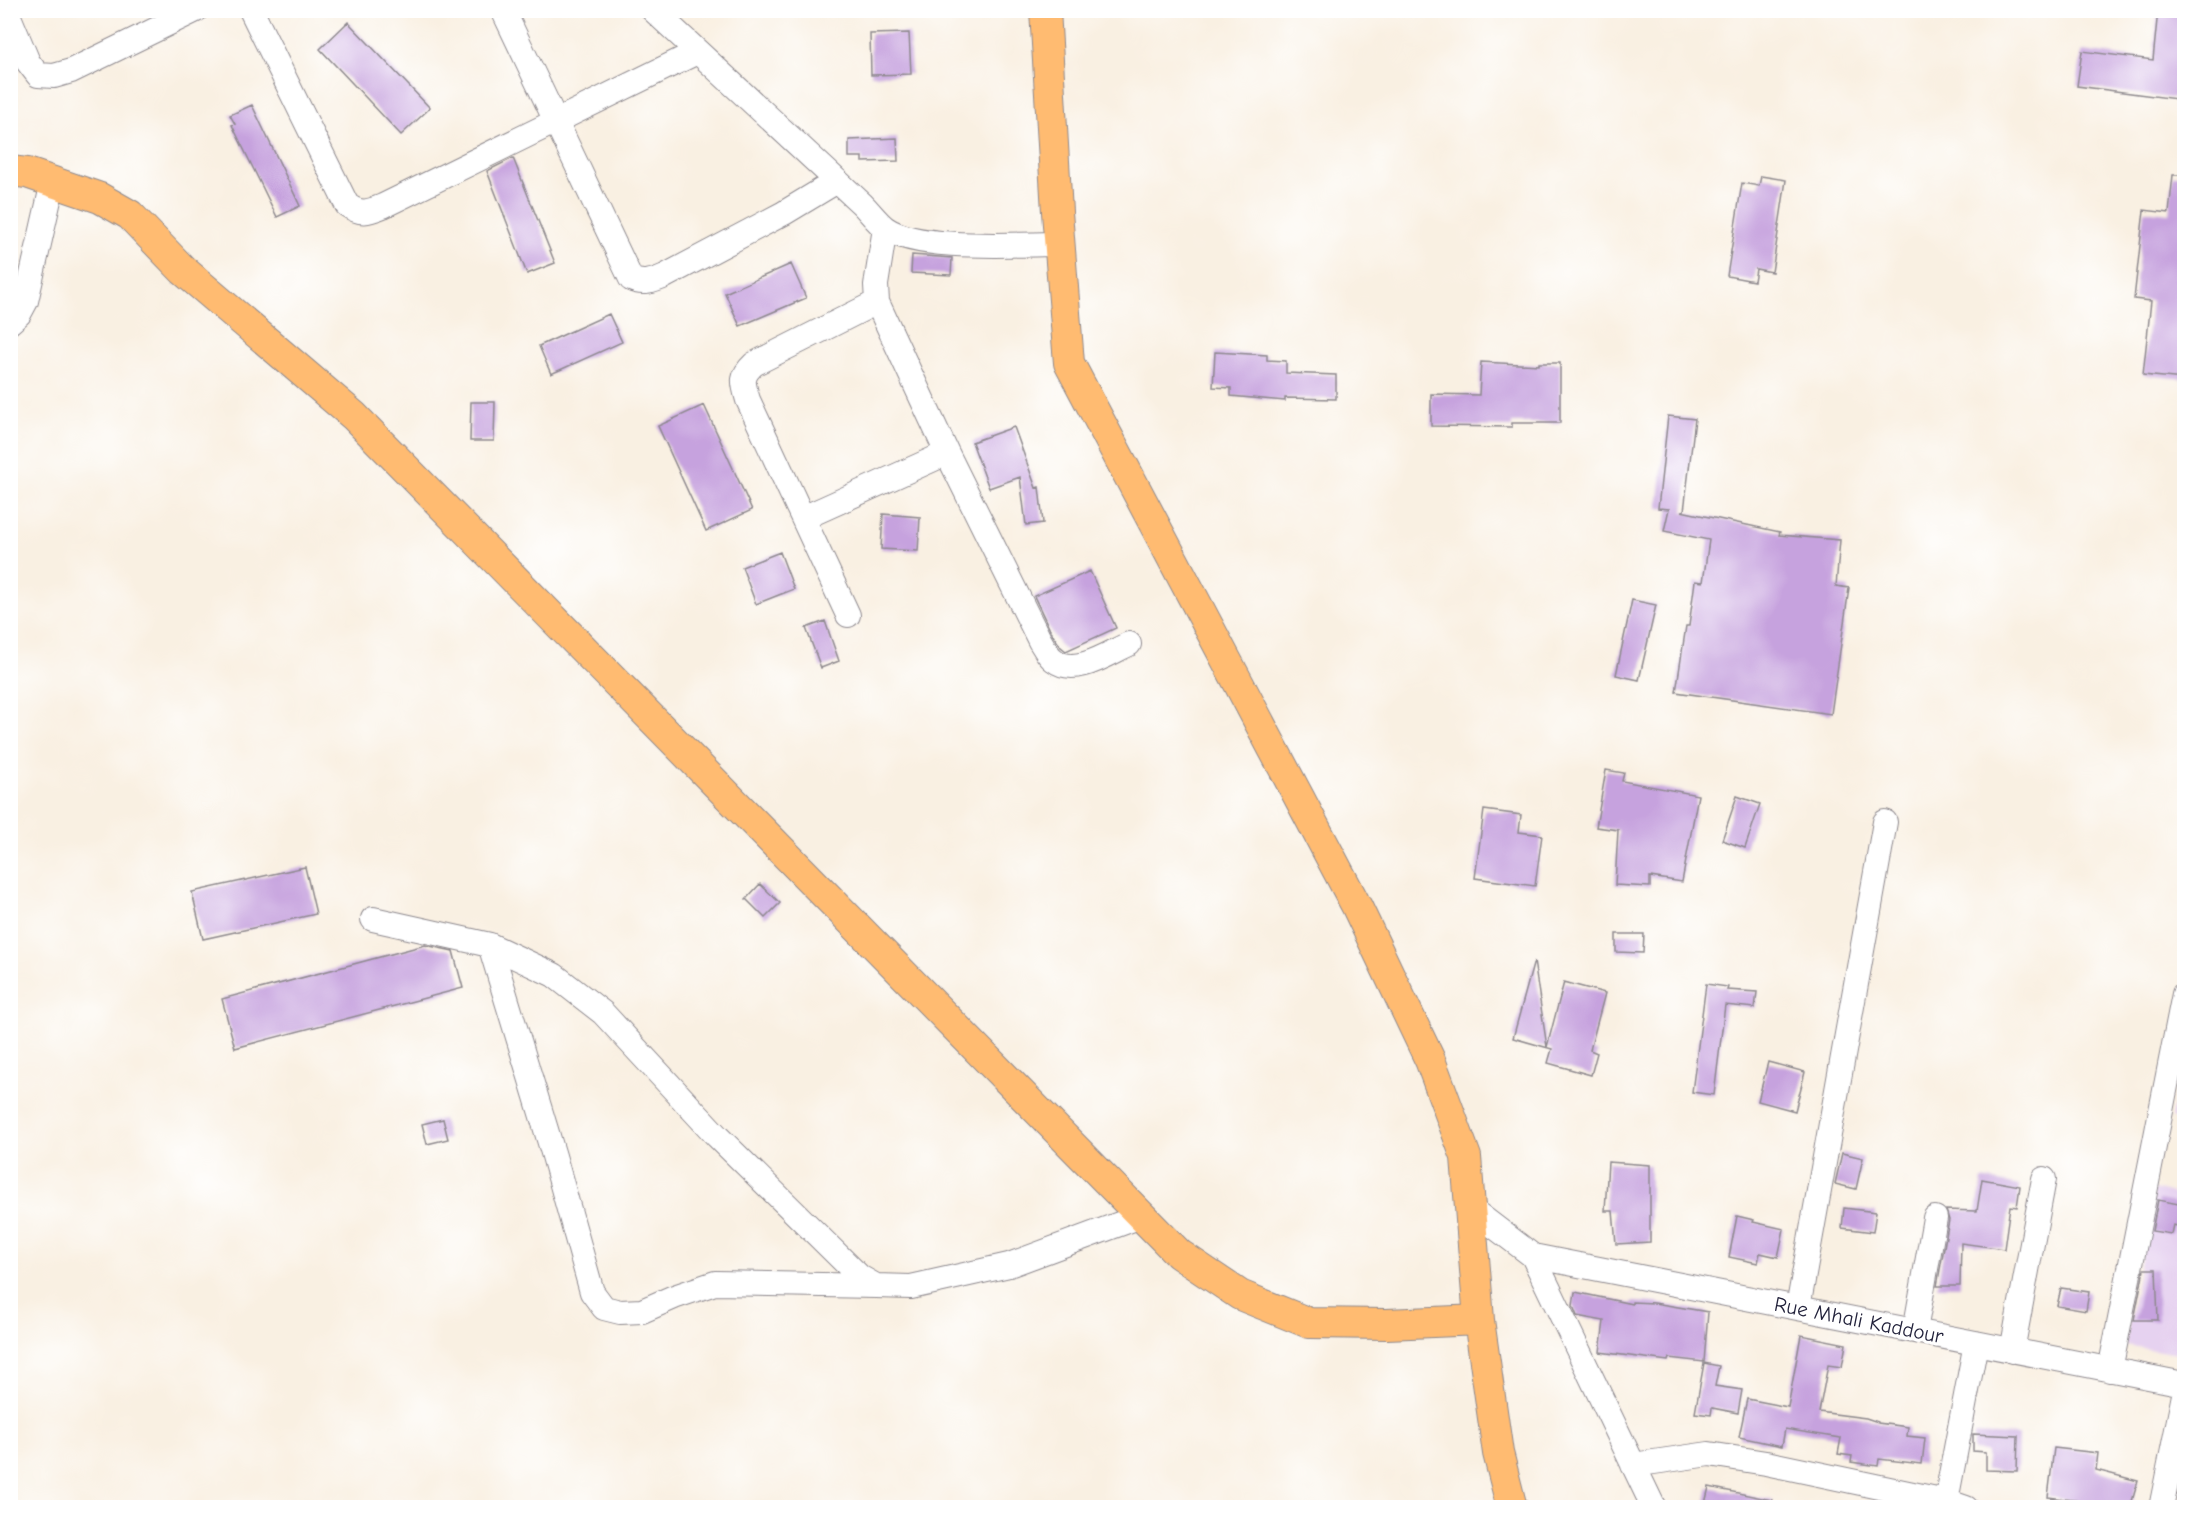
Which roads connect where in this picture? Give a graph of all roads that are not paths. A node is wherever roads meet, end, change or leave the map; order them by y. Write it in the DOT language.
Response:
graph roads {
  1 [pos="196,10"];
  2 [pos="251,10"];
  3 [pos="503,10"];
  4 [pos="653,10"];
  5 [pos="1045,10"];
  6 [pos="10,19"];
  7 [pos="697,52"];
  8 [pos="556,123"];
  9 [pos="10,171"];
  10 [pos="837,181"];
  11 [pos="53,182"];
  12 [pos="885,228"];
  13 [pos="1059,244"];
  14 [pos="877,302"];
  15 [pos="10,322"];
  16 [pos="947,453"];
  17 [pos="803,518"];
  18 [pos="848,615"];
  19 [pos="1129,644"];
  20 [pos="1885,822"];
  21 [pos="373,919"];
  22 [pos="490,945"];
  23 [pos="2184,994"];
  24 [pos="2044,1179"];
  25 [pos="1470,1208"];
  26 [pos="1141,1216"];
  27 [pos="1935,1218"];
  28 [pos="1533,1256"];
  29 [pos="876,1286"];
  30 [pos="1798,1308"];
  31 [pos="1479,1320"];
  32 [pos="1915,1331"];
  33 [pos="1976,1343"];
  34 [pos="2012,1351"];
  35 [pos="2110,1370"];
  36 [pos="2184,1384"];
  37 [pos="2184,1395"];
  38 [pos="1633,1465"];
  39 [pos="1956,1504"];
  40 [pos="1512,1508"];
  41 [pos="1654,1508"];
  42 [pos="2162,1508"];
  1 -- 6 [label="street"];
  2 -- 8 [label="street"];
  3 -- 8 [label="street"];
  4 -- 7 [label="street"];
  5 -- 13 [label="main road"];
  7 -- 8 [label="street"];
  7 -- 10 [label="street"];
  8 -- 10 [label="street"];
  9 -- 11 [label="main road"];
  10 -- 12 [label="street"];
  11 -- 15 [label="street"];
  11 -- 26 [label="main road"];
  12 -- 13 [label="street"];
  12 -- 14 [label="street"];
  13 -- 25 [label="main road"];
  14 -- 16 [label="street"];
  14 -- 17 [label="street"];
  16 -- 17 [label="street"];
  16 -- 19 [label="street"];
  17 -- 18 [label="street"];
  20 -- 30 [label="street"];
  21 -- 22 [label="street"];
  22 -- 29 [label="street"];
  22 -- 29 [label="street"];
  23 -- 35 [label="street"];
  24 -- 34 [label="street"];
  25 -- 28 [label="street"];
  25 -- 31 [label="main road"];
  26 -- 29 [label="street"];
  26 -- 31 [label="main road"];
  27 -- 32 [label="street"];
  28 -- 30 [label="street, Rue Mhali Kaddour"];
  28 -- 38 [label="street"];
  30 -- 32 [label="street, Rue Mhali Kaddour"];
  31 -- 40 [label="main road"];
  32 -- 33 [label="street, Rue Mhali Kaddour"];
  33 -- 34 [label="street, Rue Mhali Kaddour"];
  33 -- 39 [label="street"];
  34 -- 35 [label="street, Rue Mhali Kaddour"];
  35 -- 36 [label="street, Rue Mhali Kaddour"];
  37 -- 42 [label="street"];
  38 -- 39 [label="street"];
  38 -- 41 [label="street"];
}
